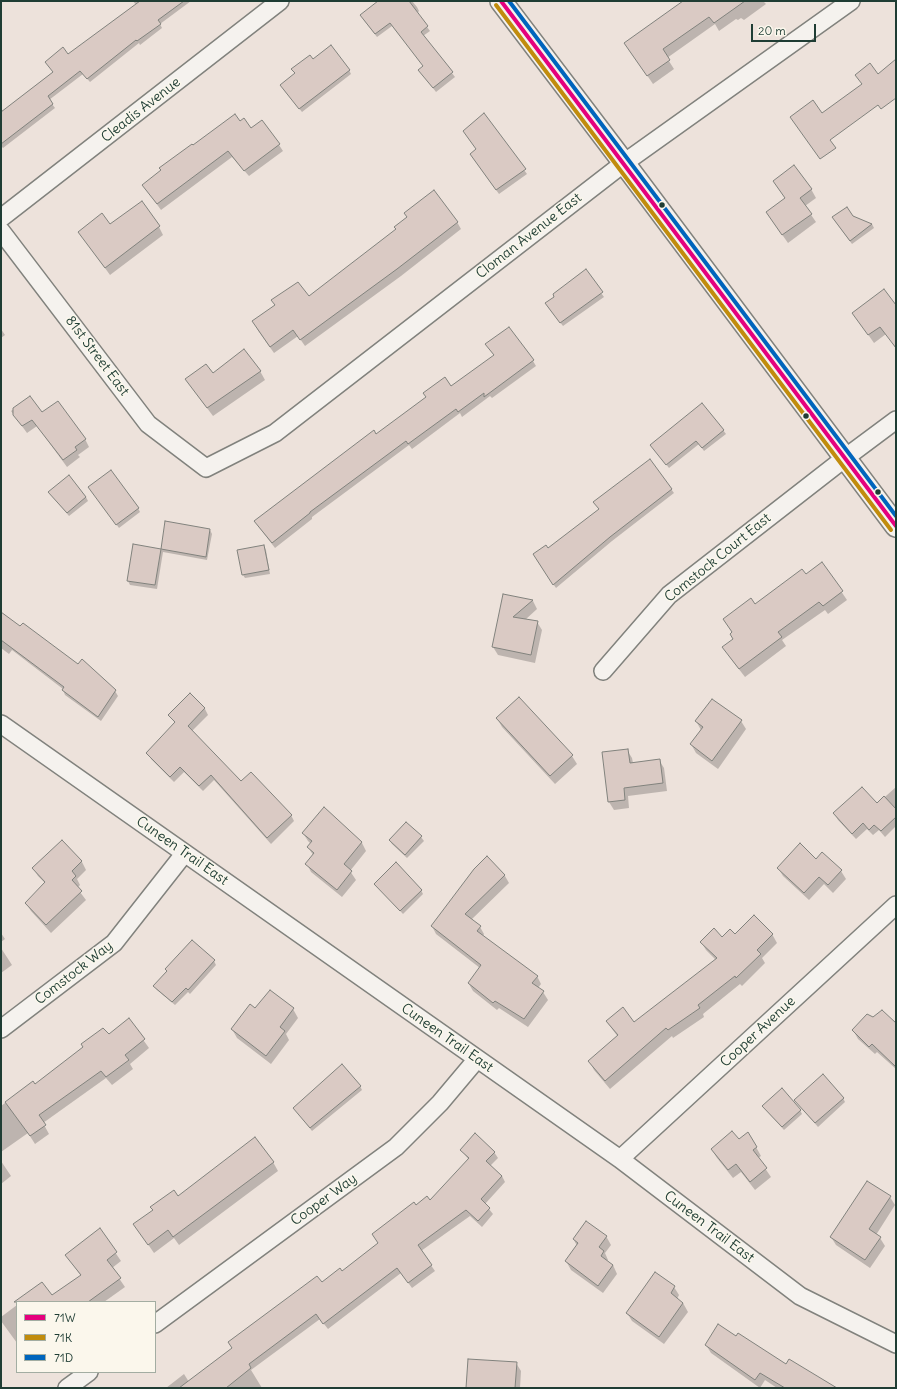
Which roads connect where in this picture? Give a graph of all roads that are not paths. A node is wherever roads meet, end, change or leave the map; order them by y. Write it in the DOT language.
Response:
graph roads {
  1 [pos="280,1"];
  2 [pos="501,1"];
  3 [pos="851,1"];
  4 [pos="624,163"];
  5 [pos="1,218"];
  6 [pos="1,231"];
  7 [pos="896,420"];
  8 [pos="845,458"];
  9 [pos="206,468"];
  10 [pos="896,526"];
  11 [pos="603,671"];
  12 [pos="1,724"];
  13 [pos="184,854"];
  14 [pos="896,905"];
  15 [pos="1,1029"];
  16 [pos="476,1058"];
  17 [pos="620,1159"];
  18 [pos="156,1323"];
  19 [pos="896,1344"];
  20 [pos="88,1373"];
  21 [pos="67,1388"];
  1 -- 5 [label="street, Cleadis Avenue"];
  2 -- 4 [label="street"];
  3 -- 4 [label="street, Cloman Avenue East"];
  4 -- 8 [label="street"];
  4 -- 9 [label="street, Cloman Avenue East"];
  6 -- 9 [label="street, 81st Street East"];
  7 -- 8 [label="street, Comstock Court East"];
  8 -- 10 [label="street"];
  8 -- 11 [label="street, Comstock Court East"];
  12 -- 13 [label="street, Cuneen Trail East"];
  13 -- 15 [label="street, Comstock Way"];
  13 -- 16 [label="street, Cuneen Trail East"];
  14 -- 17 [label="street, Cooper Avenue"];
  16 -- 17 [label="street, Cuneen Trail East"];
  16 -- 18 [label="street, Cooper Way"];
  17 -- 19 [label="street, Cuneen Trail East"];
  20 -- 21 [label="street"];
}
